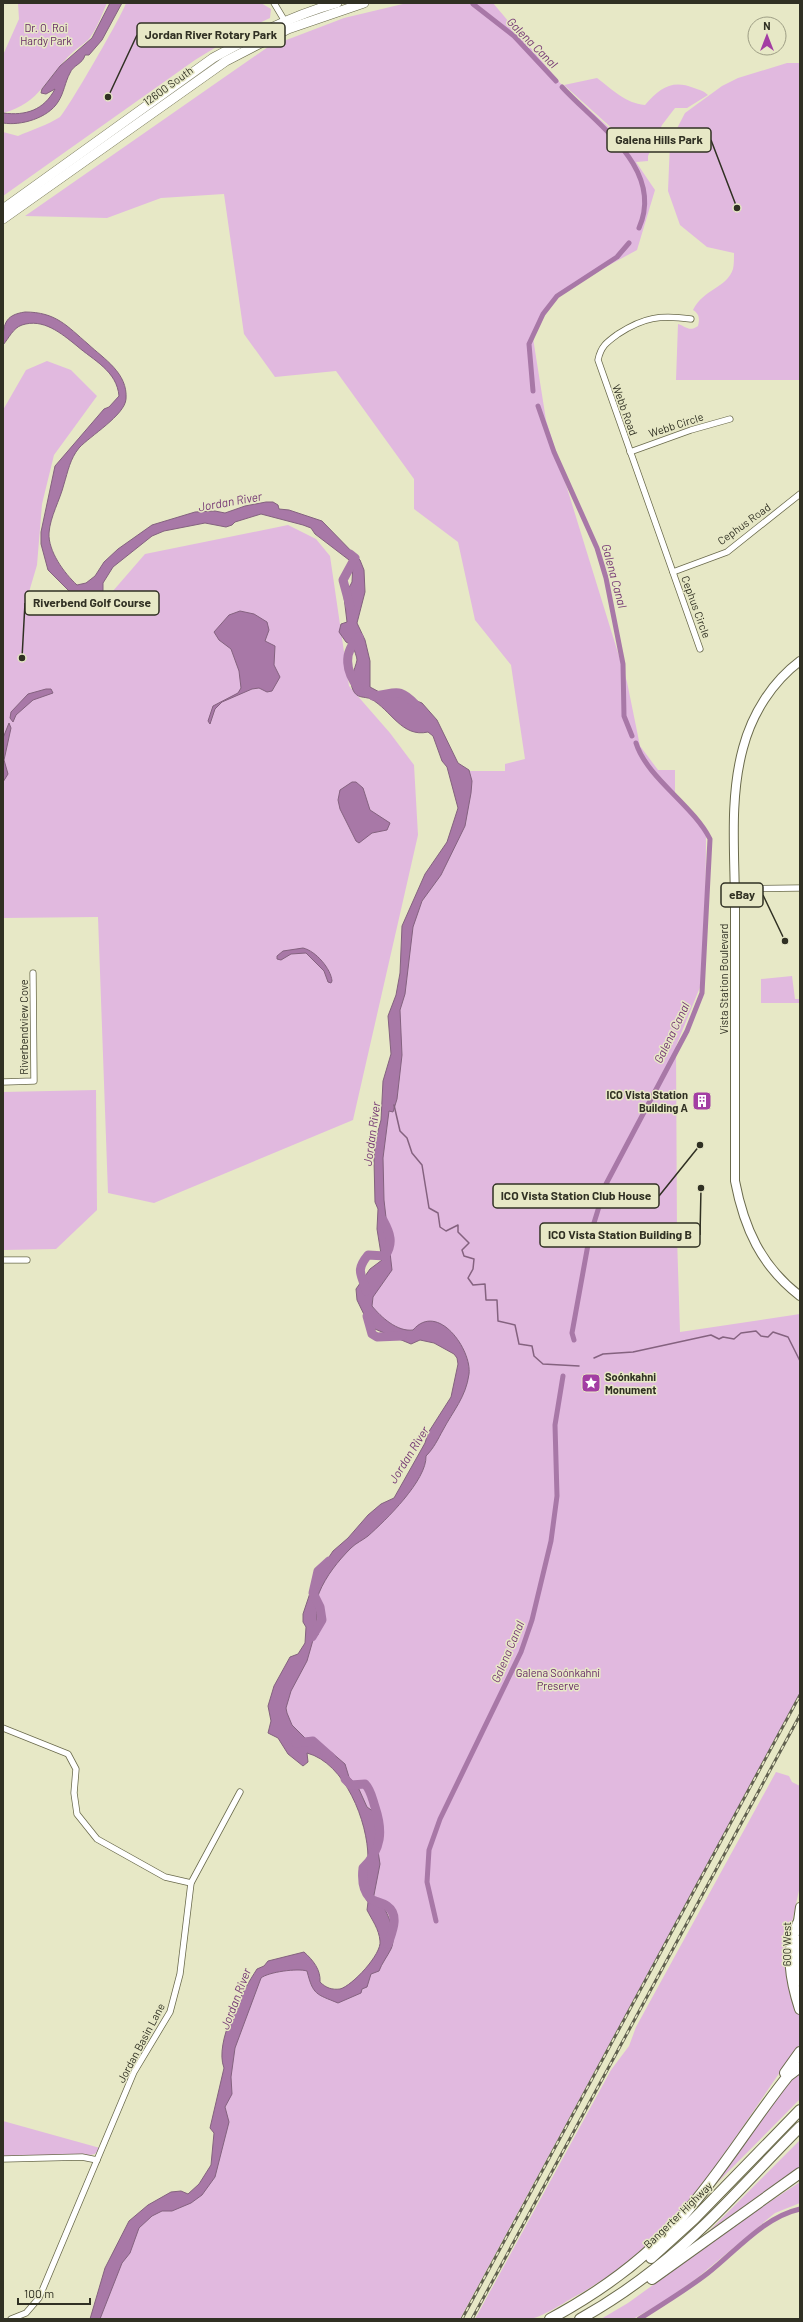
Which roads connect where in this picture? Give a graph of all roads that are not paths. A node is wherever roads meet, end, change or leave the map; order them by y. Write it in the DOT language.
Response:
graph roads {
  1 [pos="274,3"];
  2 [pos="337,3"];
  3 [pos="364,3"];
  4 [pos="287,25"];
  5 [pos="3,209"];
  6 [pos="3,219"];
  7 [pos="691,319"];
  8 [pos="730,419"];
  9 [pos="630,452"];
  10 [pos="800,494"];
  11 [pos="673,572"];
  12 [pos="700,649"];
  13 [pos="800,661"];
  14 [pos="800,888"];
  15 [pos="735,889"];
  16 [pos="34,973"];
  17 [pos="3,1082"];
  18 [pos="3,1260"];
  19 [pos="27,1260"];
  20 [pos="800,1296"];
  21 [pos="3,1728"];
  22 [pos="240,1792"];
  23 [pos="191,1884"];
  24 [pos="800,1907"];
  25 [pos="798,1923"];
  26 [pos="800,1982"];
  27 [pos="800,2009"];
  28 [pos="800,2052"];
  29 [pos="800,2067"];
  30 [pos="800,2110"];
  31 [pos="800,2127"];
  32 [pos="736,2146"];
  33 [pos="3,2159"];
  34 [pos="97,2160"];
  35 [pos="800,2173"];
  36 [pos="800,2177"];
  37 [pos="758,2203"];
  38 [pos="599,2308"];
  39 [pos="11,2319"];
  40 [pos="550,2319"];
  41 [pos="556,2319"];
  42 [pos="580,2319"];
  1 -- 4 [label="street"];
  2 -- 4 [label="main road, 12600 South"];
  3 -- 4 [label="main road, 12600 South"];
  4 -- 5 [label="main road, 12600 South"];
  4 -- 6 [label="main road, 12600 South"];
  7 -- 9 [label="street, Webb Road"];
  8 -- 9 [label="street, Webb Circle"];
  9 -- 11 [label="street, Webb Road"];
  10 -- 11 [label="street, Cephus Road"];
  11 -- 12 [label="street, Cephus Circle"];
  13 -- 15 [label="street, Vista Station Boulevard"];
  14 -- 15 [label="street"];
  15 -- 20 [label="street, Vista Station Boulevard"];
  16 -- 17 [label="street, Riverbendview Cove"];
  18 -- 19 [label="street"];
  21 -- 23 [label="street"];
  22 -- 23 [label="street"];
  23 -- 34 [label="street, Jordan Basin Lane"];
  24 -- 25 [label="street, 600 West"];
  25 -- 26 [label="street, 600 West"];
  25 -- 27 [label="highway"];
  28 -- 32 [label="highway"];
  29 -- 32 [label="highway"];
  30 -- 41 [label="highway, Bangerter Highway"];
  31 -- 38 [label="highway"];
  32 -- 40 [label="highway"];
  33 -- 34 [label="street"];
  34 -- 39 [label="street, Jordan Basin Lane"];
  35 -- 37 [label="highway"];
  36 -- 37 [label="highway"];
  37 -- 38 [label="highway"];
  38 -- 42 [label="highway"];
}
